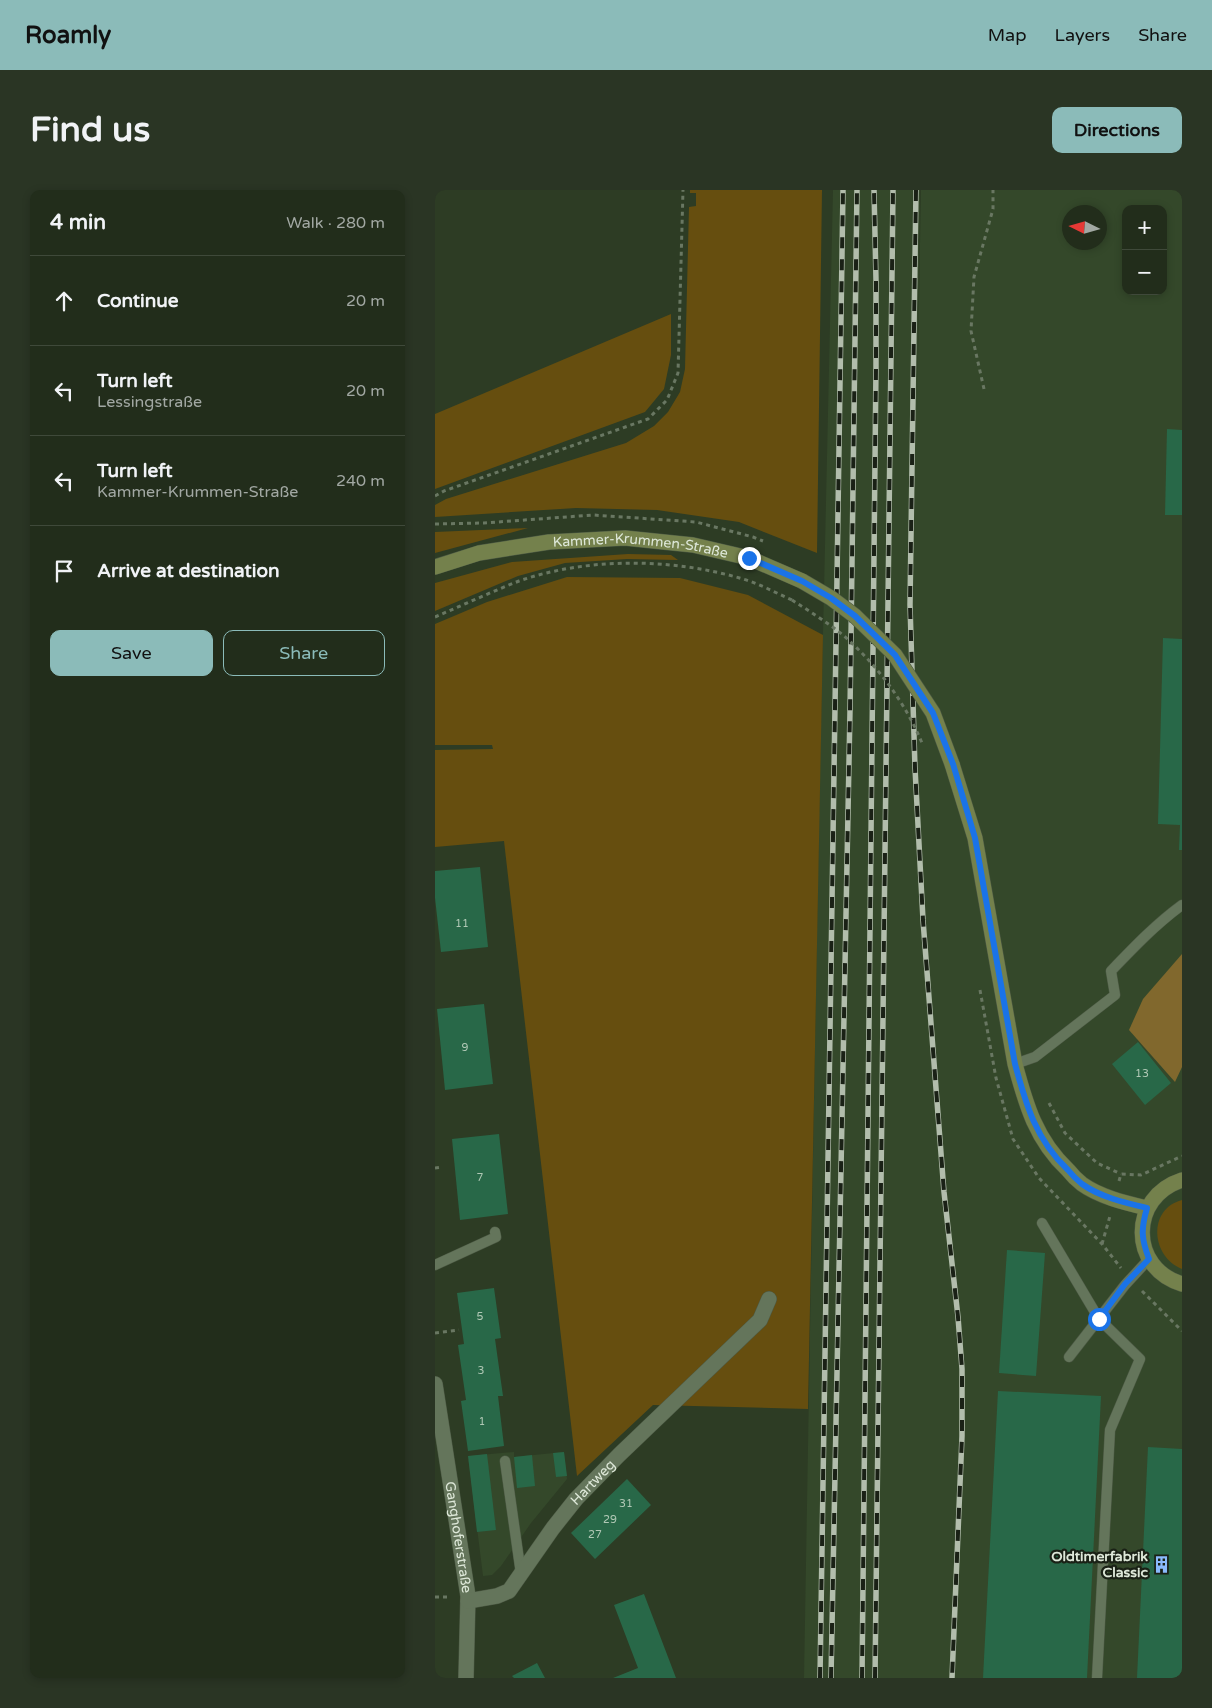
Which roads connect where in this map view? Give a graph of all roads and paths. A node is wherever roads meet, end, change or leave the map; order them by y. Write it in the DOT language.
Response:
graph roads {
  1 [pos="683,190"];
  2 [pos="993,190"];
  3 [pos="985,389"];
  4 [pos="435,496"];
  5 [pos="435,567"];
  6 [pos="435,617"];
  7 [pos="923,746"];
  8 [pos="1182,905"];
  9 [pos="1015,1064"];
  10 [pos="1048,1102"];
  11 [pos="442,1167"];
  12 [pos="435,1168"];
  13 [pos="1121,1174"];
  14 [pos="1182,1180"];
  15 [pos="1147,1208"];
  16 [pos="1042,1224"];
  17 [pos="495,1232"];
  18 [pos="1149,1259"];
  19 [pos="435,1265"];
  20 [pos="1182,1284"];
  21 [pos="769,1299"];
  22 [pos="1099,1319"];
  23 [pos="459,1330"];
  24 [pos="435,1333"];
  25 [pos="1069,1357"];
  26 [pos="435,1384"];
  27 [pos="505,1461"];
  28 [pos="521,1574"];
  29 [pos="469,1601"];
  30 [pos="466,1678"];
  31 [pos="1097,1678"];
  1 -- 4 [label="path"];
  2 -- 3 [label="path"];
  5 -- 9 [label="main road, Kammer-Krummen-Straße, bridge"];
  6 -- 7 [label="path, bridge"];
  8 -- 9 [label="lane"];
  9 -- 15 [label="main road, Kammer-Krummen-Straße"];
  10 -- 13 [label="path"];
  11 -- 12 [label="path"];
  14 -- 15 [label="main road"];
  15 -- 18 [label="main road"];
  16 -- 22 [label="lane"];
  17 -- 19 [label="lane"];
  18 -- 20 [label="main road"];
  18 -- 22 [label="lane"];
  21 -- 28 [label="street, Hartweg"];
  22 -- 25 [label="lane"];
  22 -- 31 [label="lane"];
  23 -- 24 [label="path"];
  26 -- 29 [label="street, Ganghoferstraße"];
  27 -- 28 [label="lane"];
  28 -- 29 [label="street, Hartweg"];
  29 -- 30 [label="street"];
}
